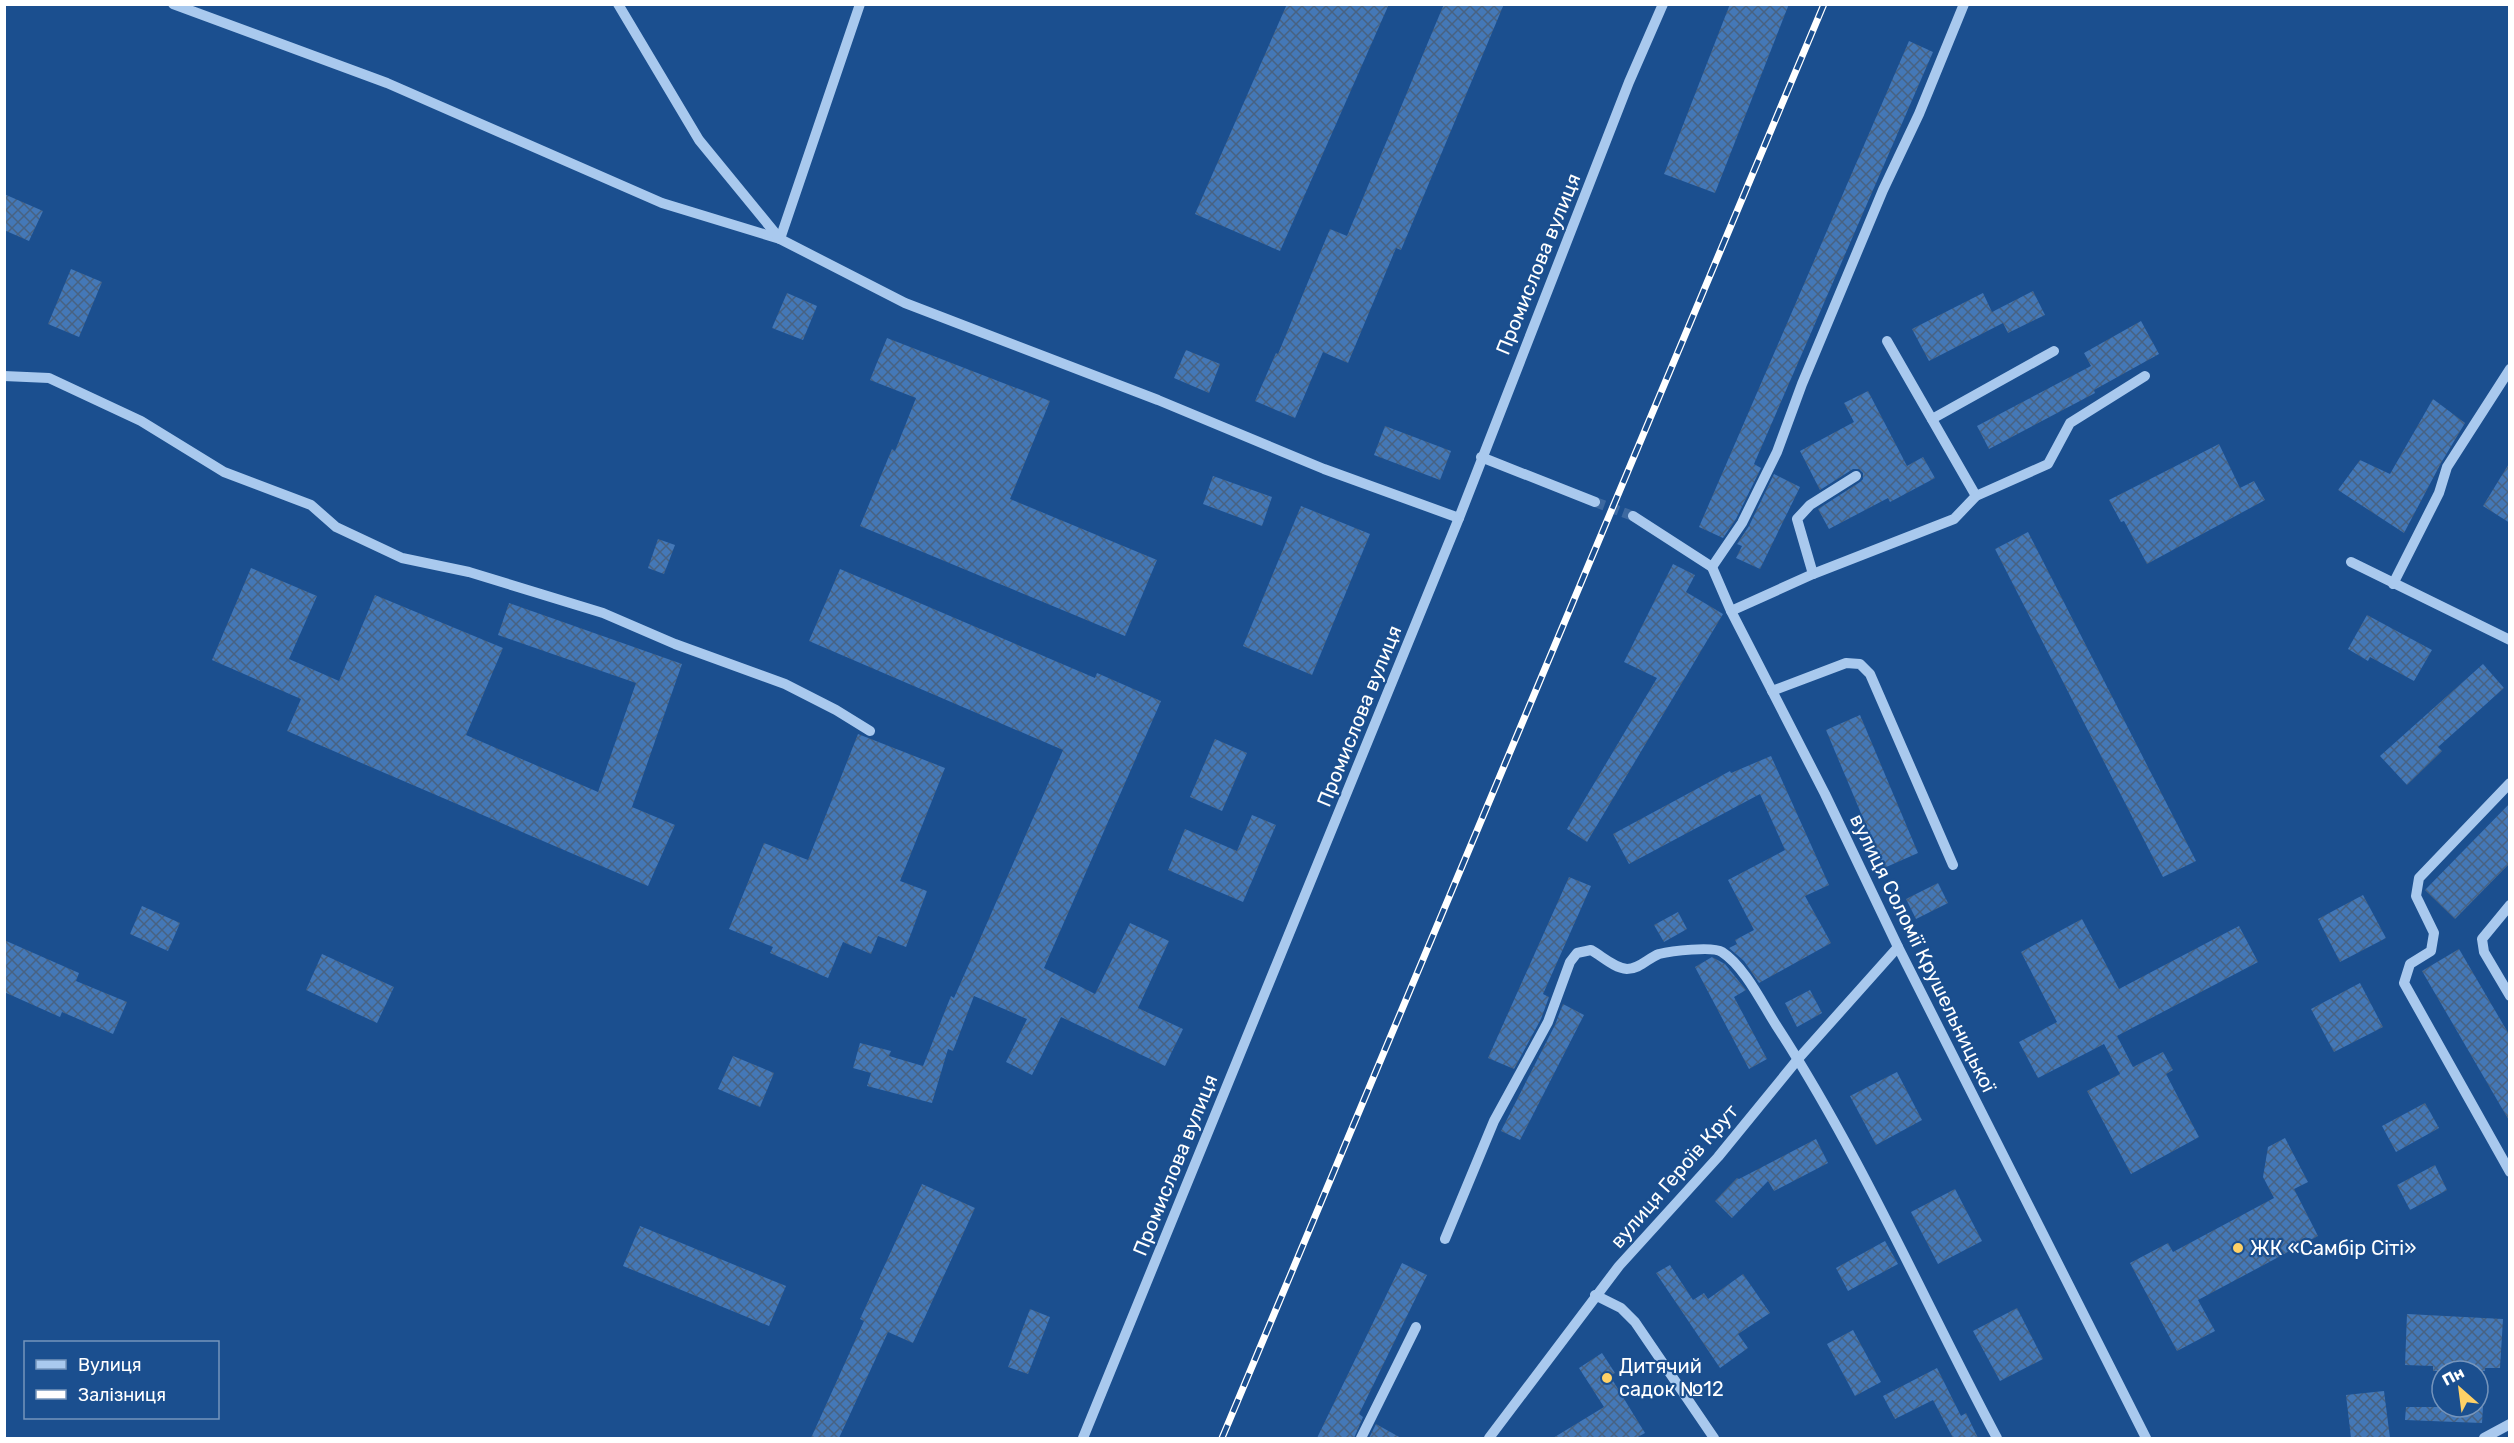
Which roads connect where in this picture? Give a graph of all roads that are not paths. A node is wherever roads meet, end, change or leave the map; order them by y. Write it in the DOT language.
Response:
graph roads {
  1 [pos="173,4"];
  2 [pos="618,4"];
  3 [pos="860,4"];
  4 [pos="1663,4"];
  5 [pos="1964,4"];
  6 [pos="780,239"];
  7 [pos="1887,341"];
  8 [pos="2054,351"];
  9 [pos="2510,369"];
  10 [pos="4,376"];
  11 [pos="2145,376"];
  12 [pos="1932,419"];
  13 [pos="1481,457"];
  14 [pos="1856,476"];
  15 [pos="1976,496"];
  16 [pos="1595,502"];
  17 [pos="1633,516"];
  18 [pos="1459,518"];
  19 [pos="2350,562"];
  20 [pos="1712,567"];
  21 [pos="1813,574"];
  22 [pos="2393,584"];
  23 [pos="1731,611"];
  24 [pos="2510,640"];
  25 [pos="1772,691"];
  26 [pos="870,731"];
  27 [pos="2510,783"];
  28 [pos="1953,865"];
  29 [pos="2510,905"];
  30 [pos="1898,947"];
  31 [pos="2510,996"];
  32 [pos="1798,1059"];
  33 [pos="2510,1172"];
  34 [pos="1445,1239"];
  35 [pos="1595,1295"];
  36 [pos="1416,1327"];
  37 [pos="2510,1424"];
  38 [pos="1083,1438"];
  39 [pos="1361,1438"];
  40 [pos="1489,1438"];
  41 [pos="1714,1438"];
  42 [pos="1997,1438"];
  43 [pos="2146,1438"];
  44 [pos="2484,1438"];
  1 -- 6 [label="street"];
  2 -- 6 [label="street"];
  3 -- 6 [label="street"];
  4 -- 13 [label="street, Промислова вулиця"];
  5 -- 20 [label="street"];
  6 -- 18 [label="street"];
  7 -- 12 [label="street"];
  8 -- 12 [label="street"];
  9 -- 22 [label="street"];
  10 -- 26 [label="street"];
  11 -- 15 [label="street"];
  12 -- 15 [label="street"];
  13 -- 16 [label="street"];
  13 -- 18 [label="street, Промислова вулиця"];
  14 -- 21 [label="street"];
  15 -- 21 [label="street"];
  17 -- 20 [label="street"];
  18 -- 38 [label="street, Промислова вулиця"];
  19 -- 22 [label="street"];
  20 -- 23 [label="street, вулиця Соломії Крушельницької"];
  21 -- 23 [label="street"];
  22 -- 24 [label="street"];
  23 -- 25 [label="street, вулиця Соломії Крушельницької"];
  25 -- 28 [label="street"];
  25 -- 30 [label="street, вулиця Соломії Крушельницької"];
  27 -- 33 [label="street"];
  29 -- 31 [label="street"];
  30 -- 32 [label="street, вулиця Героїв Крут"];
  30 -- 43 [label="street, вулиця Соломії Крушельницької"];
  32 -- 34 [label="street"];
  32 -- 35 [label="street, вулиця Героїв Крут"];
  32 -- 42 [label="street"];
  35 -- 40 [label="street, вулиця Героїв Крут"];
  35 -- 41 [label="street"];
  36 -- 39 [label="street"];
  37 -- 44 [label="street"];
}
